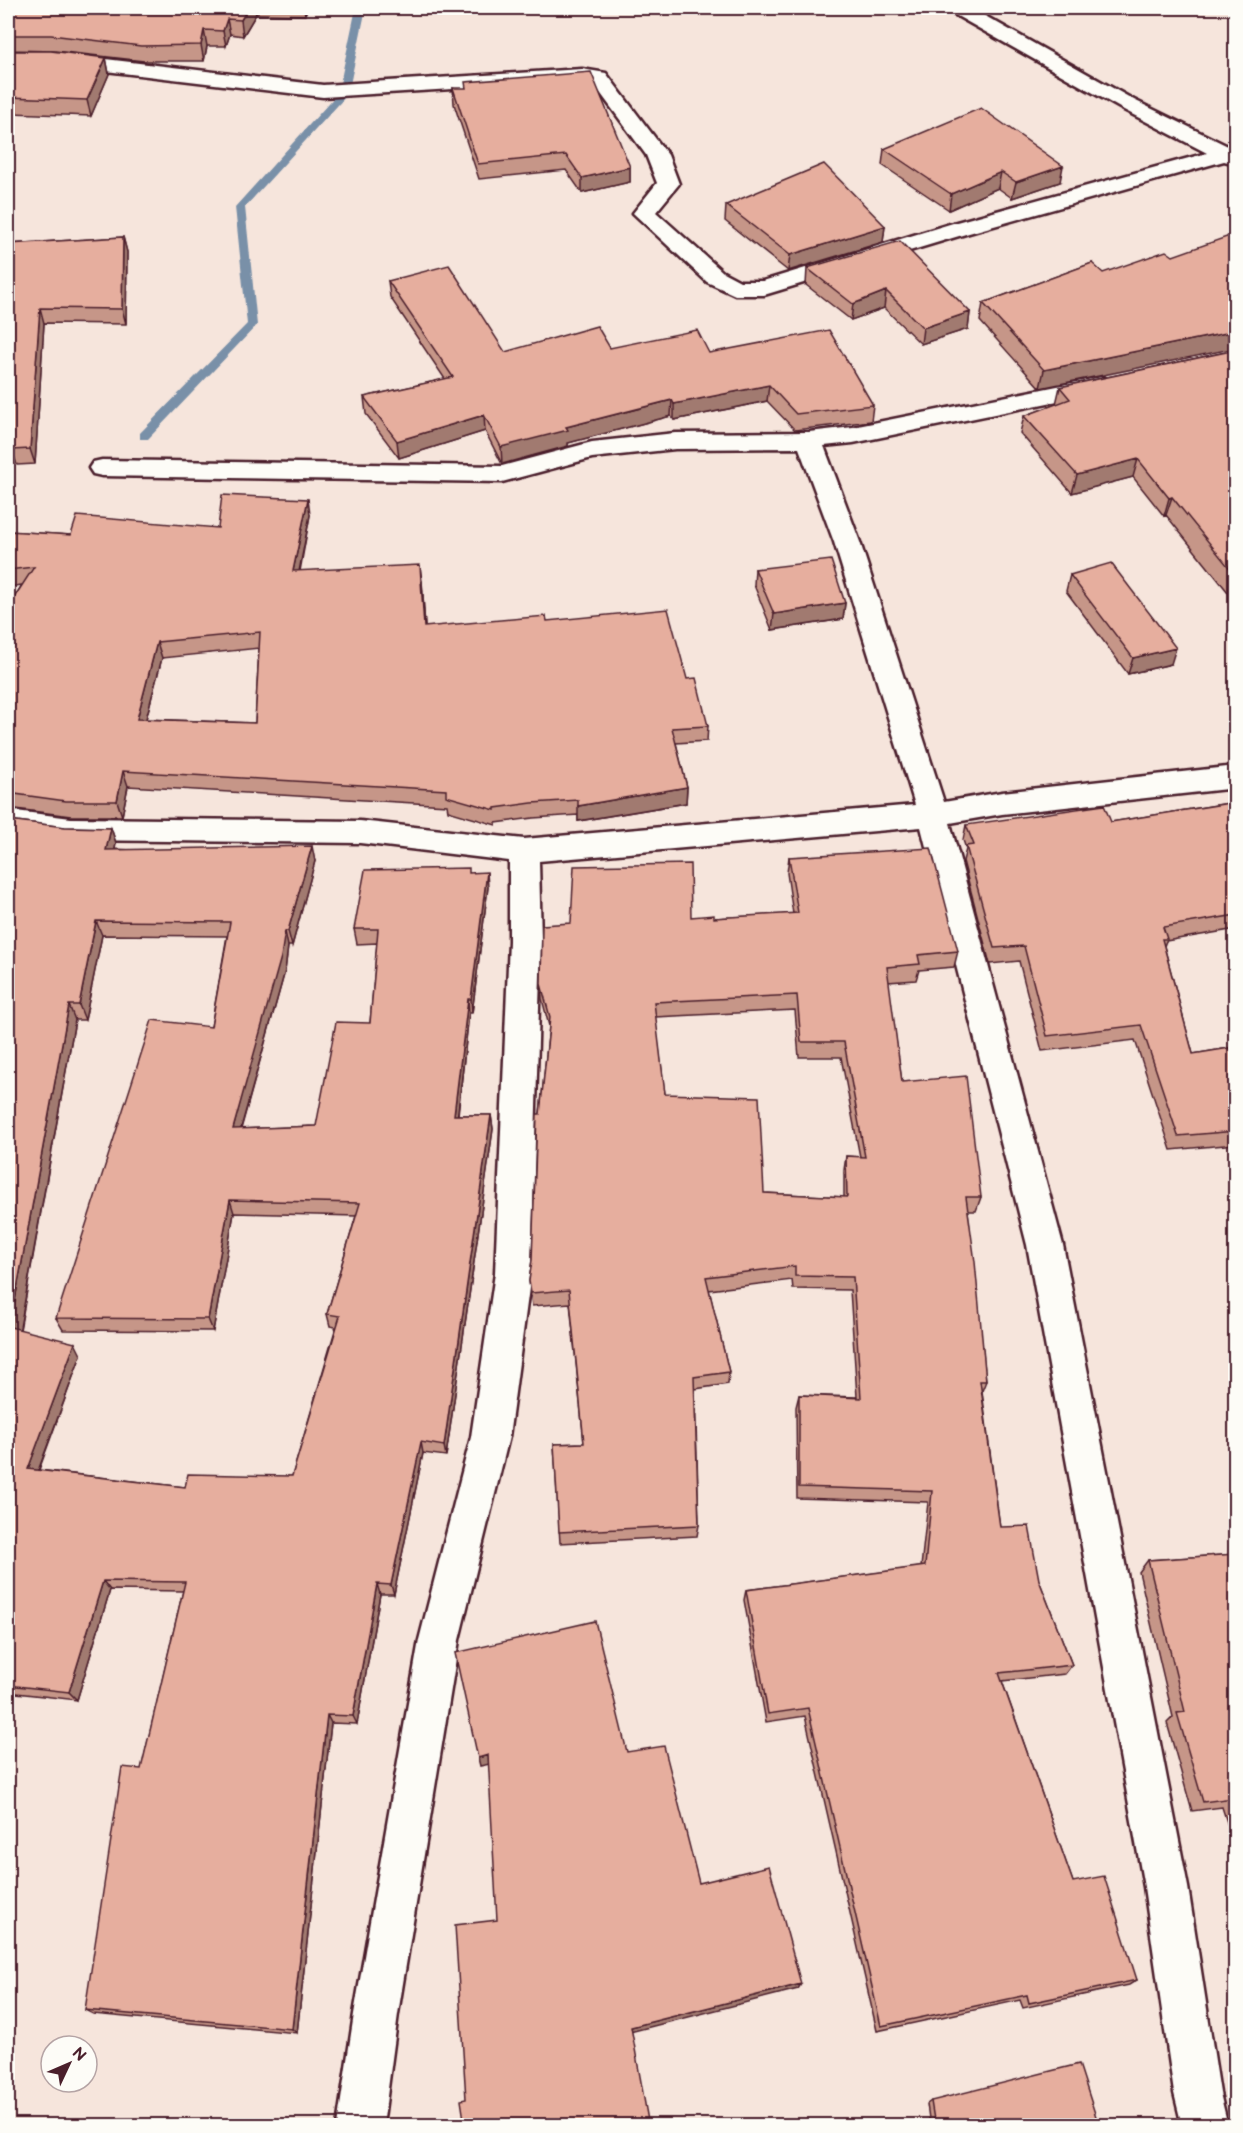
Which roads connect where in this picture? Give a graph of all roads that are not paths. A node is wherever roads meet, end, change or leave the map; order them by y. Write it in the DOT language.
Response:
graph roads {
  1 [pos="957,8"];
  2 [pos="8,58"];
  3 [pos="1231,157"];
  4 [pos="1123,380"];
  5 [pos="808,440"];
  6 [pos="102,468"];
  7 [pos="1236,777"];
  8 [pos="933,815"];
  9 [pos="8,820"];
  10 [pos="524,851"];
  11 [pos="360,2126"];
  12 [pos="1205,2126"];
  1 -- 3 [label="street"];
  2 -- 3 [label="street"];
  4 -- 5 [label="street"];
  5 -- 6 [label="street"];
  5 -- 8 [label="street"];
  7 -- 8 [label="street"];
  8 -- 10 [label="street"];
  8 -- 12 [label="street"];
  9 -- 10 [label="street"];
  10 -- 11 [label="street"];
}
